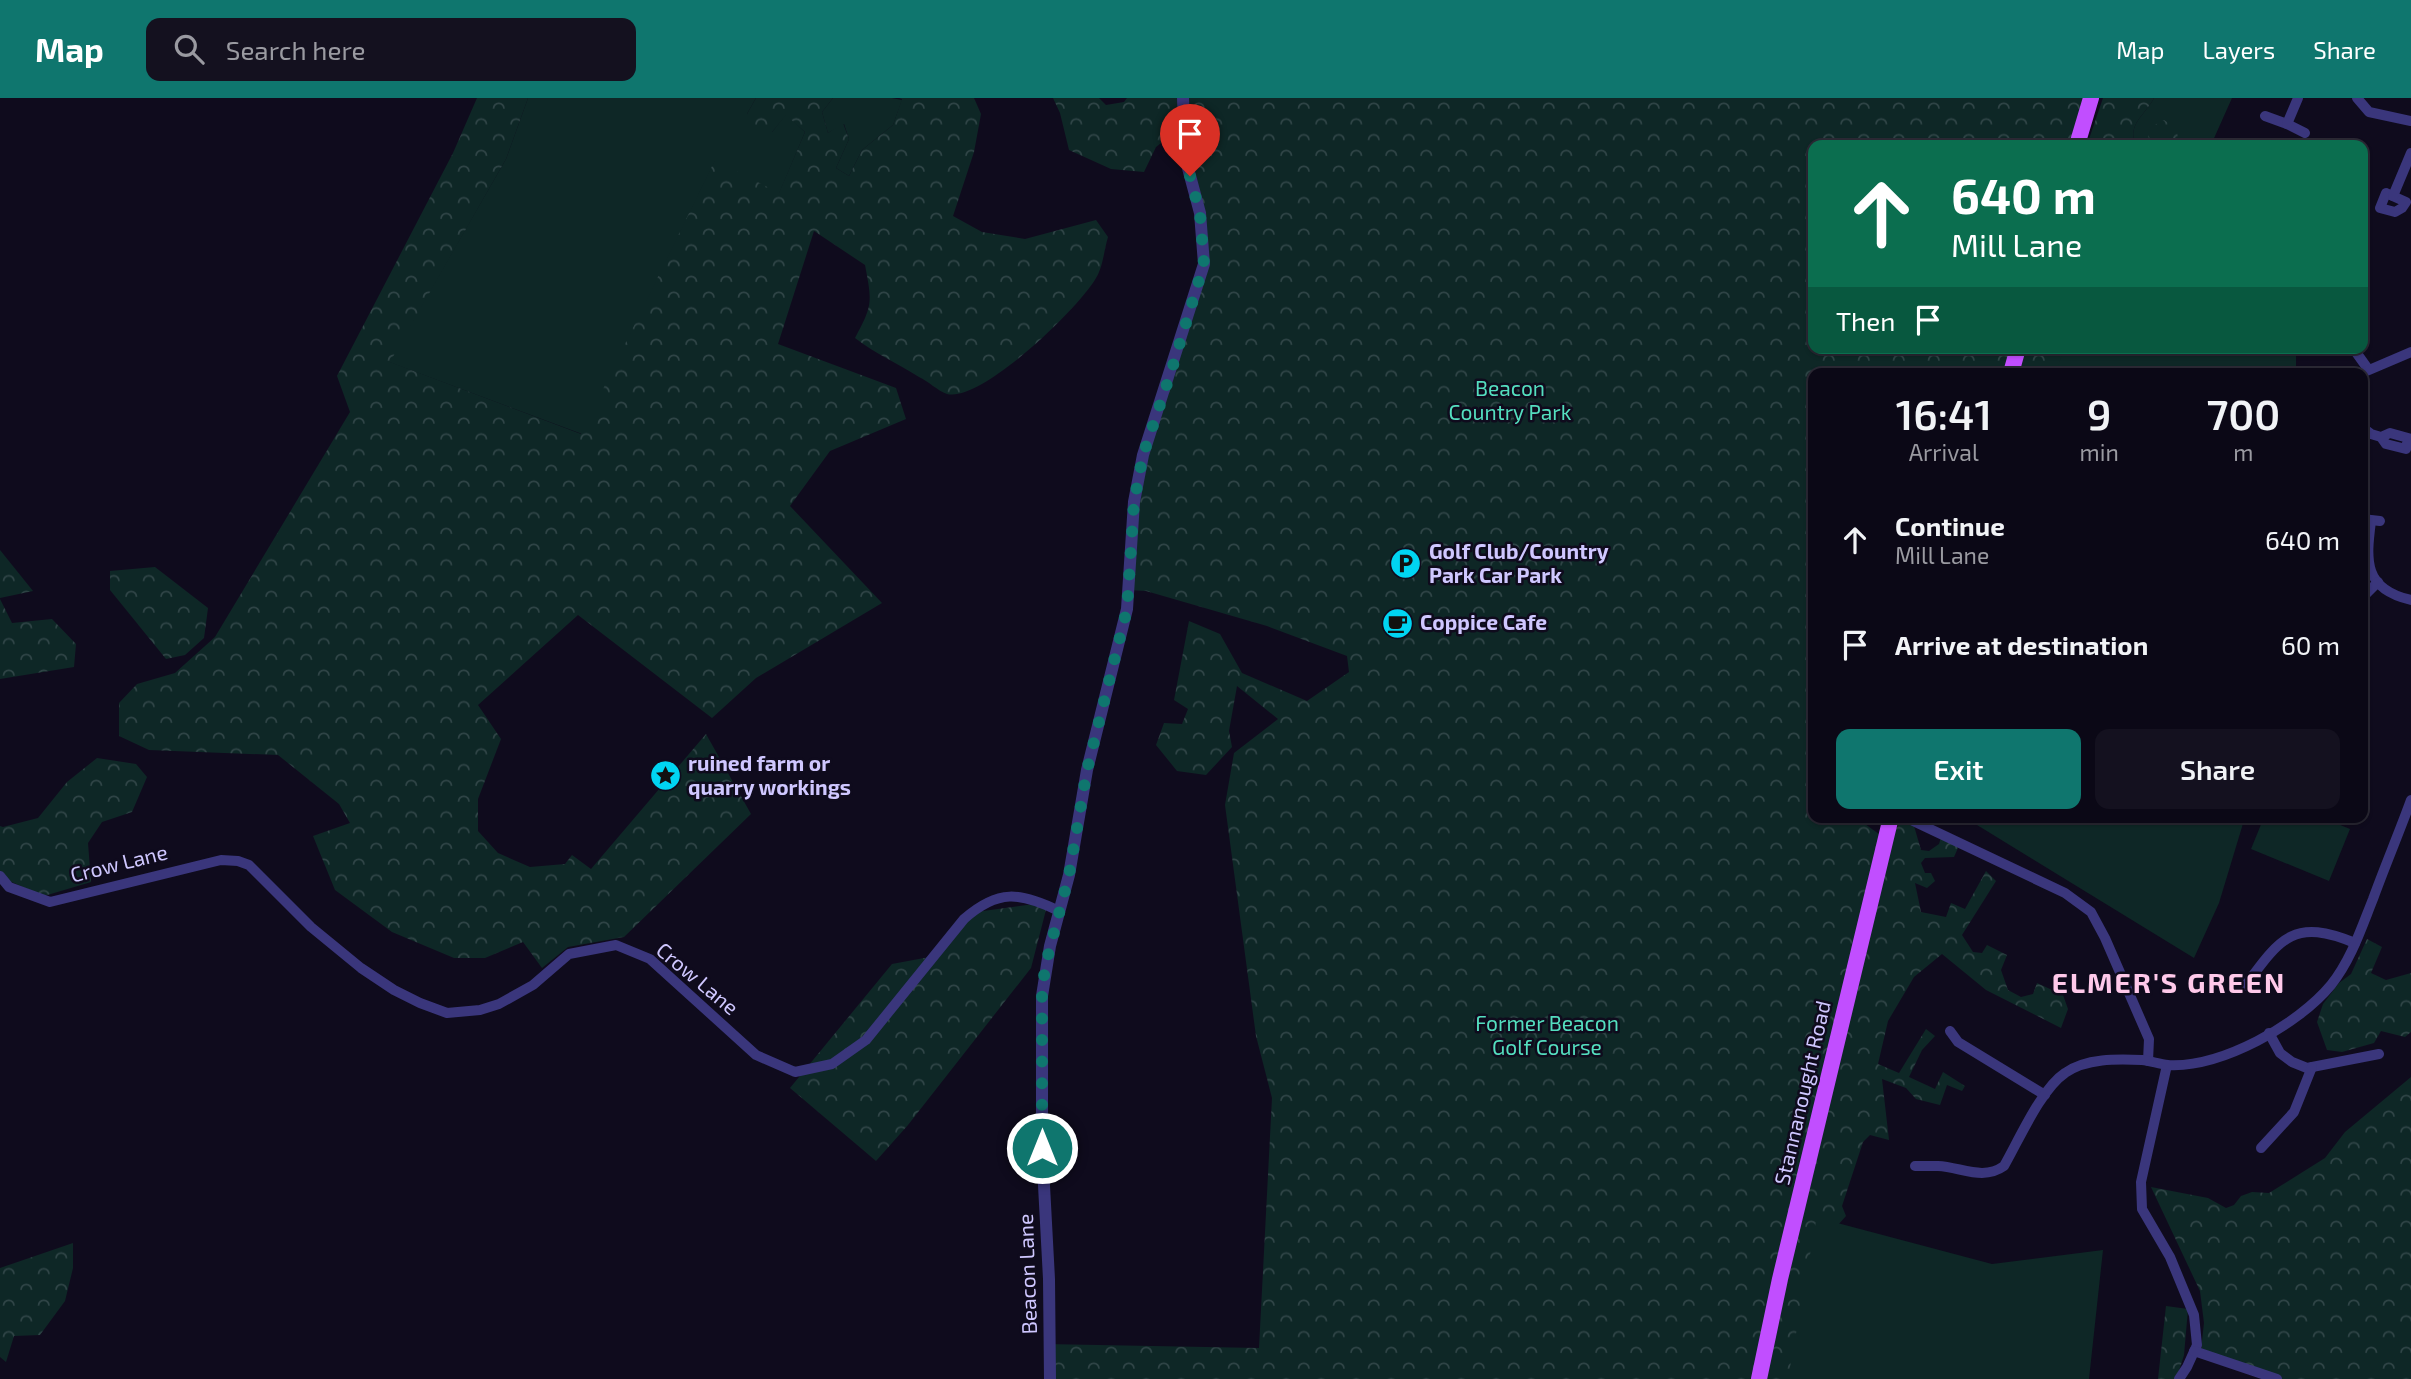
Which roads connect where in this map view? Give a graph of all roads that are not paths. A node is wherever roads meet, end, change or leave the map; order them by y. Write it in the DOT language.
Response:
graph roads {
  1 [pos="1184,98"];
  2 [pos="2091,98"];
  3 [pos="2298,98"];
  4 [pos="2357,98"];
  5 [pos="2264,116"];
  6 [pos="2411,121"];
  7 [pos="2287,124"];
  8 [pos="2305,133"];
  9 [pos="2078,140"];
  10 [pos="2411,153"];
  11 [pos="2393,196"];
  12 [pos="2409,203"];
  13 [pos="2411,352"];
  14 [pos="2368,370"];
  15 [pos="2368,432"];
  16 [pos="2381,437"];
  17 [pos="2371,520"];
  18 [pos="2368,547"];
  19 [pos="2368,565"];
  20 [pos="2378,582"];
  21 [pos="2368,592"];
  22 [pos="2411,600"];
  23 [pos="2411,800"];
  24 [pos="1890,823"];
  25 [pos="1917,823"];
  26 [pos="0,876"];
  27 [pos="1059,911"];
  28 [pos="2355,943"];
  29 [pos="2256,971"];
  30 [pos="2266,978"];
  31 [pos="2245,986"];
  32 [pos="1950,1031"];
  33 [pos="2269,1033"];
  34 [pos="2379,1054"];
  35 [pos="2148,1061"];
  36 [pos="2167,1065"];
  37 [pos="2312,1067"];
  38 [pos="2045,1095"];
  39 [pos="2261,1148"];
  40 [pos="1915,1166"];
  41 [pos="2194,1351"];
  42 [pos="1050,1379"];
  43 [pos="1759,1379"];
  44 [pos="2179,1379"];
  45 [pos="2277,1379"];
  1 -- 27 [label="street, Beacon Lane"];
  2 -- 9 [label="main road"];
  3 -- 7 [label="street"];
  4 -- 6 [label="street"];
  5 -- 7 [label="street"];
  7 -- 8 [label="street"];
  10 -- 11 [label="street"];
  11 -- 12 [label="street"];
  11 -- 12 [label="street"];
  13 -- 14 [label="street"];
  15 -- 16 [label="street"];
  17 -- 18 [label="street"];
  19 -- 20 [label="street"];
  20 -- 21 [label="street"];
  20 -- 22 [label="street"];
  23 -- 28 [label="street"];
  24 -- 43 [label="main road, Stannanought Road"];
  25 -- 35 [label="street"];
  26 -- 27 [label="street, Crow Lane"];
  27 -- 42 [label="street, Beacon Lane"];
  28 -- 29 [label="street"];
  28 -- 33 [label="street"];
  29 -- 30 [label="street"];
  29 -- 31 [label="street"];
  32 -- 38 [label="street"];
  33 -- 36 [label="street"];
  33 -- 37 [label="street"];
  34 -- 37 [label="street"];
  35 -- 36 [label="street"];
  35 -- 38 [label="street"];
  36 -- 41 [label="street"];
  37 -- 39 [label="street"];
  38 -- 40 [label="street"];
  41 -- 44 [label="street"];
  41 -- 45 [label="street"];
}
